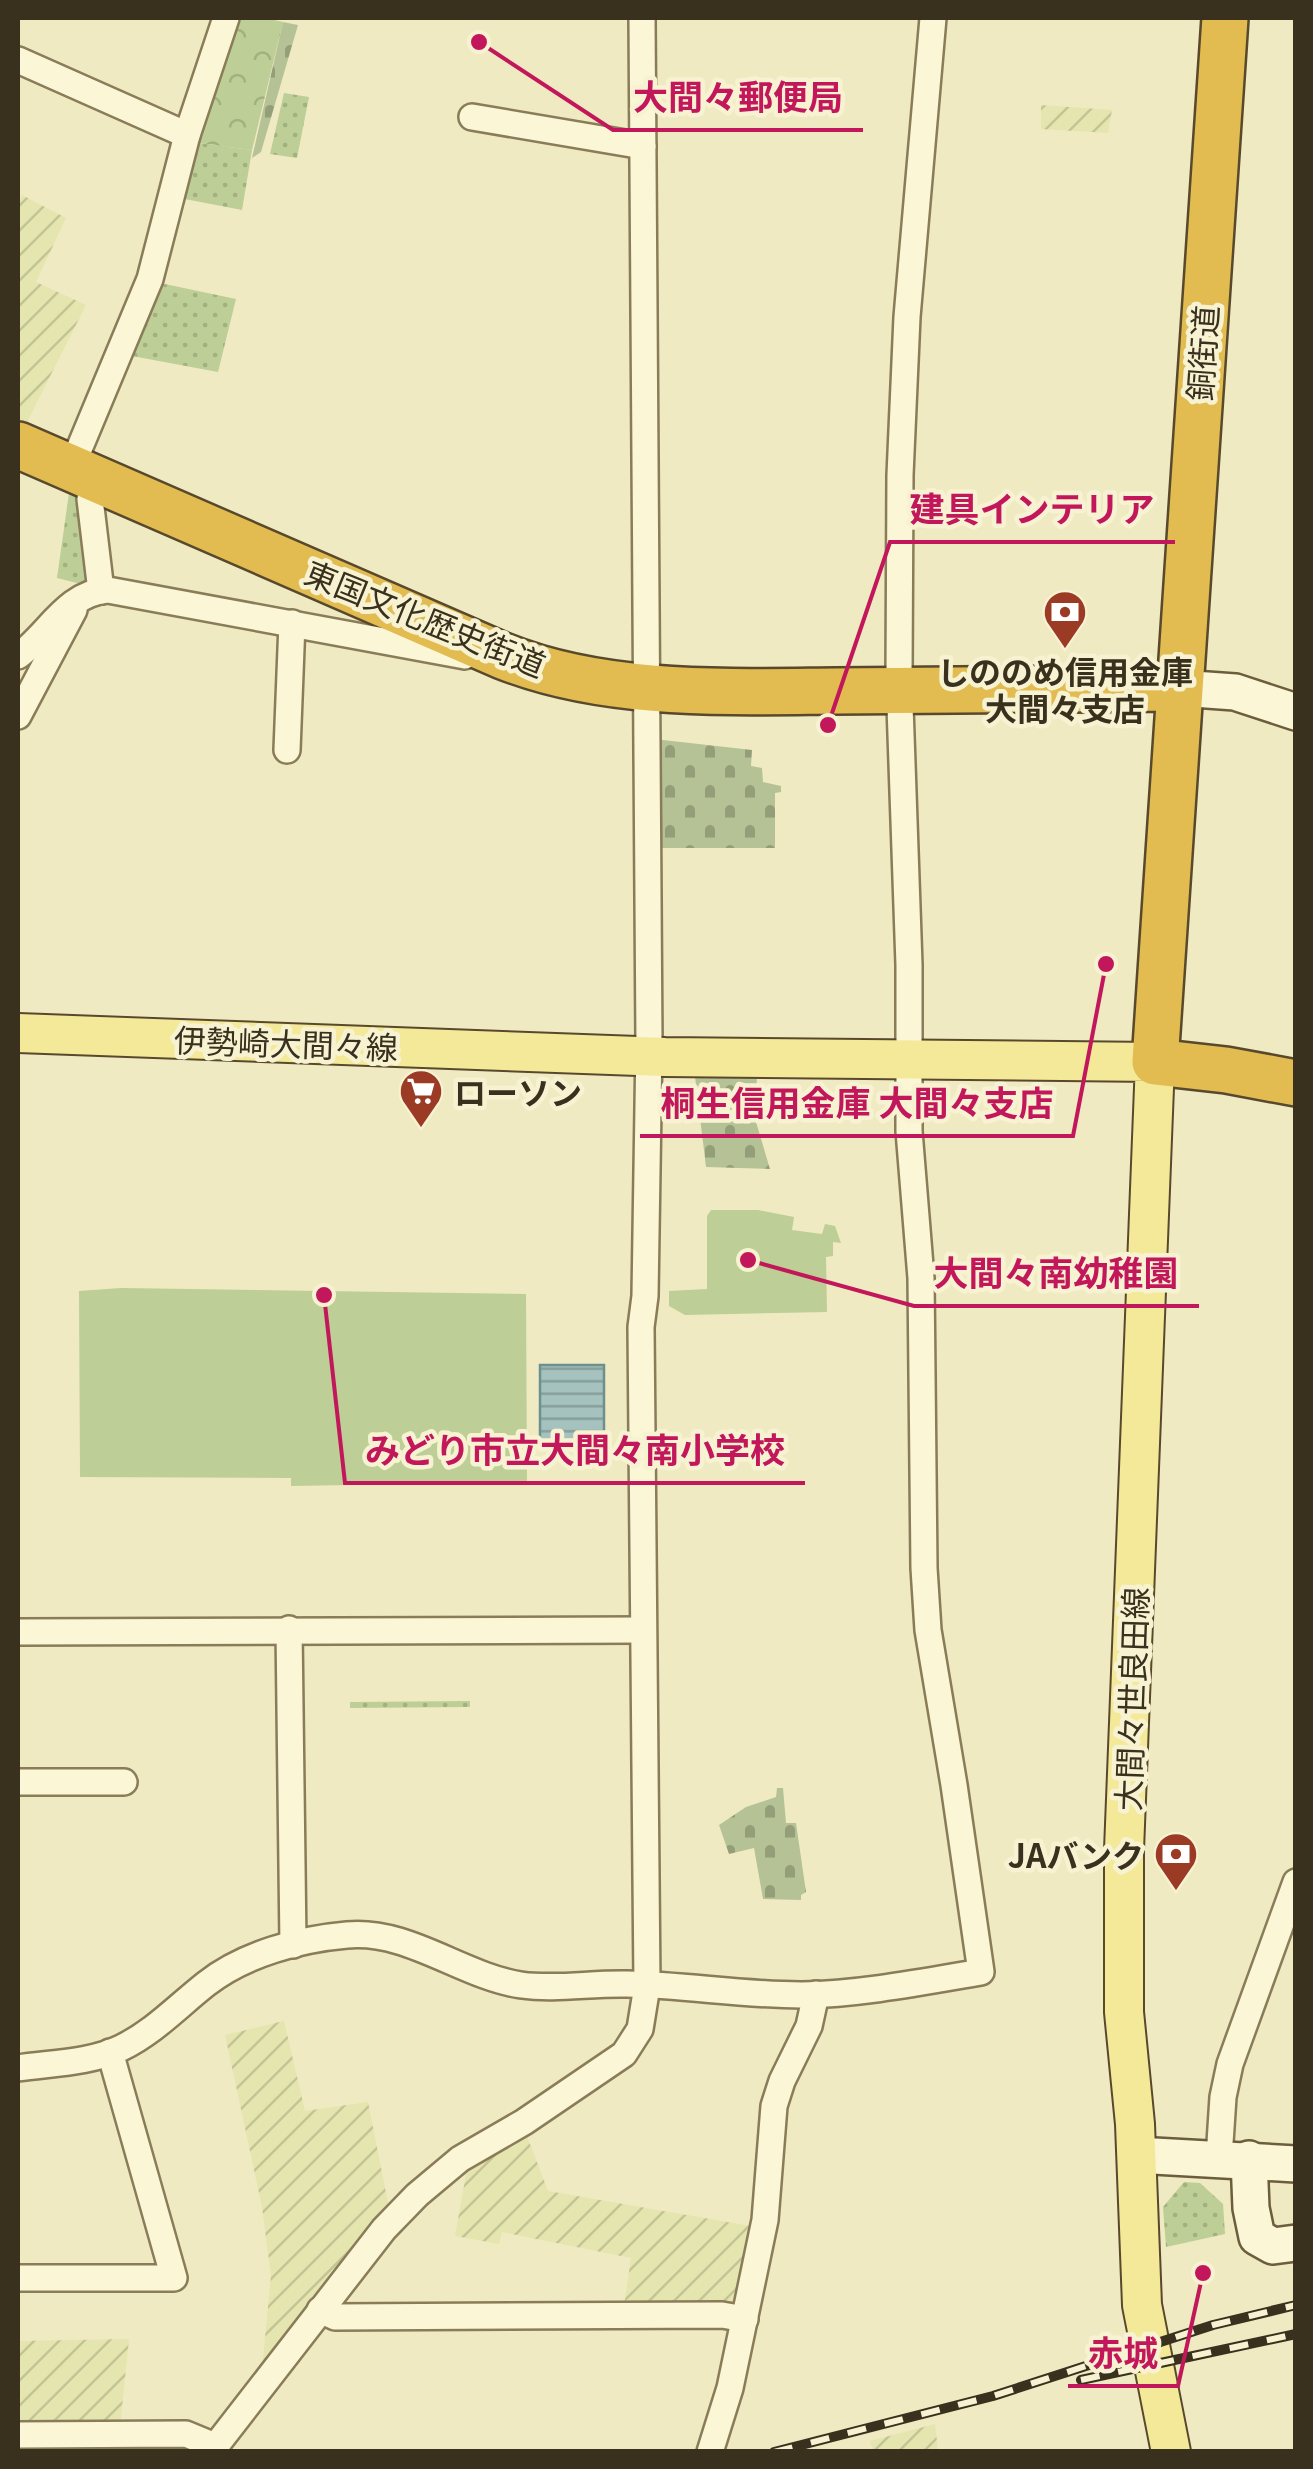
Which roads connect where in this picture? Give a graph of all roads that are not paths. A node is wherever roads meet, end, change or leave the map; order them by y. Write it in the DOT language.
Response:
graph roads {
  1 [pos="226,18"];
  2 [pos="642,18"];
  3 [pos="933,18"];
  4 [pos="1225,18"];
  5 [pos="18,60"];
  6 [pos="472,116"];
  7 [pos="188,135"];
  8 [pos="642,146"];
  9 [pos="18,445"];
  10 [pos="84,471"];
  11 [pos="89,596"];
  12 [pos="292,622"];
  13 [pos="494,652"];
  14 [pos="18,656"];
  15 [pos="645,688"];
  16 [pos="1180,688"];
  17 [pos="899,691"];
  18 [pos="1296,712"];
  19 [pos="18,716"];
  20 [pos="287,750"];
  21 [pos="18,1033"];
  22 [pos="648,1056"];
  23 [pos="908,1059"];
  24 [pos="1155,1062"];
  25 [pos="1296,1083"];
  26 [pos="289,1629"];
  27 [pos="644,1630"];
  28 [pos="18,1632"];
  29 [pos="18,1782"];
  30 [pos="124,1782"];
  31 [pos="1296,1882"];
  32 [pos="293,1945"];
  33 [pos="648,1986"];
  34 [pos="816,1994"];
  35 [pos="110,2052"];
  36 [pos="18,2068"];
  37 [pos="1136,2155"];
  38 [pos="1234,2159"];
  39 [pos="1296,2164"];
  40 [pos="1296,2243"];
  41 [pos="18,2278"];
  42 [pos="320,2310"];
  43 [pos="745,2319"];
  44 [pos="18,2435"];
  45 [pos="213,2449"];
  46 [pos="710,2452"];
  47 [pos="1171,2452"];
  1 -- 7 [label="street"];
  2 -- 8 [label="street"];
  3 -- 17 [label="street"];
  4 -- 16 [label="highway, 銅街道"];
  5 -- 7 [label="street"];
  6 -- 8 [label="street"];
  7 -- 10 [label="street"];
  8 -- 15 [label="street"];
  9 -- 10 [label="highway, 東国文化歴史街道"];
  10 -- 11 [label="street"];
  10 -- 13 [label="highway, 東国文化歴史街道"];
  11 -- 12 [label="street"];
  11 -- 14 [label="street"];
  11 -- 19 [label="street"];
  12 -- 13 [label="street"];
  12 -- 20 [label="street"];
  13 -- 15 [label="highway, 東国文化歴史街道"];
  15 -- 17 [label="highway, 東国文化歴史街道"];
  15 -- 22 [label="street"];
  16 -- 17 [label="highway, 東国文化歴史街道"];
  16 -- 18 [label="street"];
  16 -- 24 [label="highway"];
  17 -- 23 [label="street"];
  21 -- 22 [label="main road, 伊勢崎大間々線"];
  22 -- 23 [label="main road, 伊勢崎大間々線"];
  22 -- 27 [label="street"];
  23 -- 24 [label="main road, 伊勢崎大間々線"];
  23 -- 34 [label="street"];
  24 -- 25 [label="highway"];
  24 -- 37 [label="main road, 大間々世良田線"];
  26 -- 27 [label="street"];
  26 -- 28 [label="street"];
  26 -- 32 [label="street"];
  27 -- 33 [label="street"];
  29 -- 30 [label="street"];
  31 -- 38 [label="street"];
  32 -- 33 [label="street"];
  32 -- 35 [label="street"];
  33 -- 34 [label="street"];
  33 -- 42 [label="street"];
  34 -- 43 [label="street"];
  35 -- 36 [label="street"];
  35 -- 41 [label="street"];
  37 -- 38 [label="street"];
  37 -- 47 [label="main road, 大間々世良田線"];
  38 -- 39 [label="street"];
  38 -- 40 [label="street"];
  42 -- 43 [label="street"];
  42 -- 45 [label="street"];
  43 -- 46 [label="street"];
  44 -- 45 [label="street"];
}
